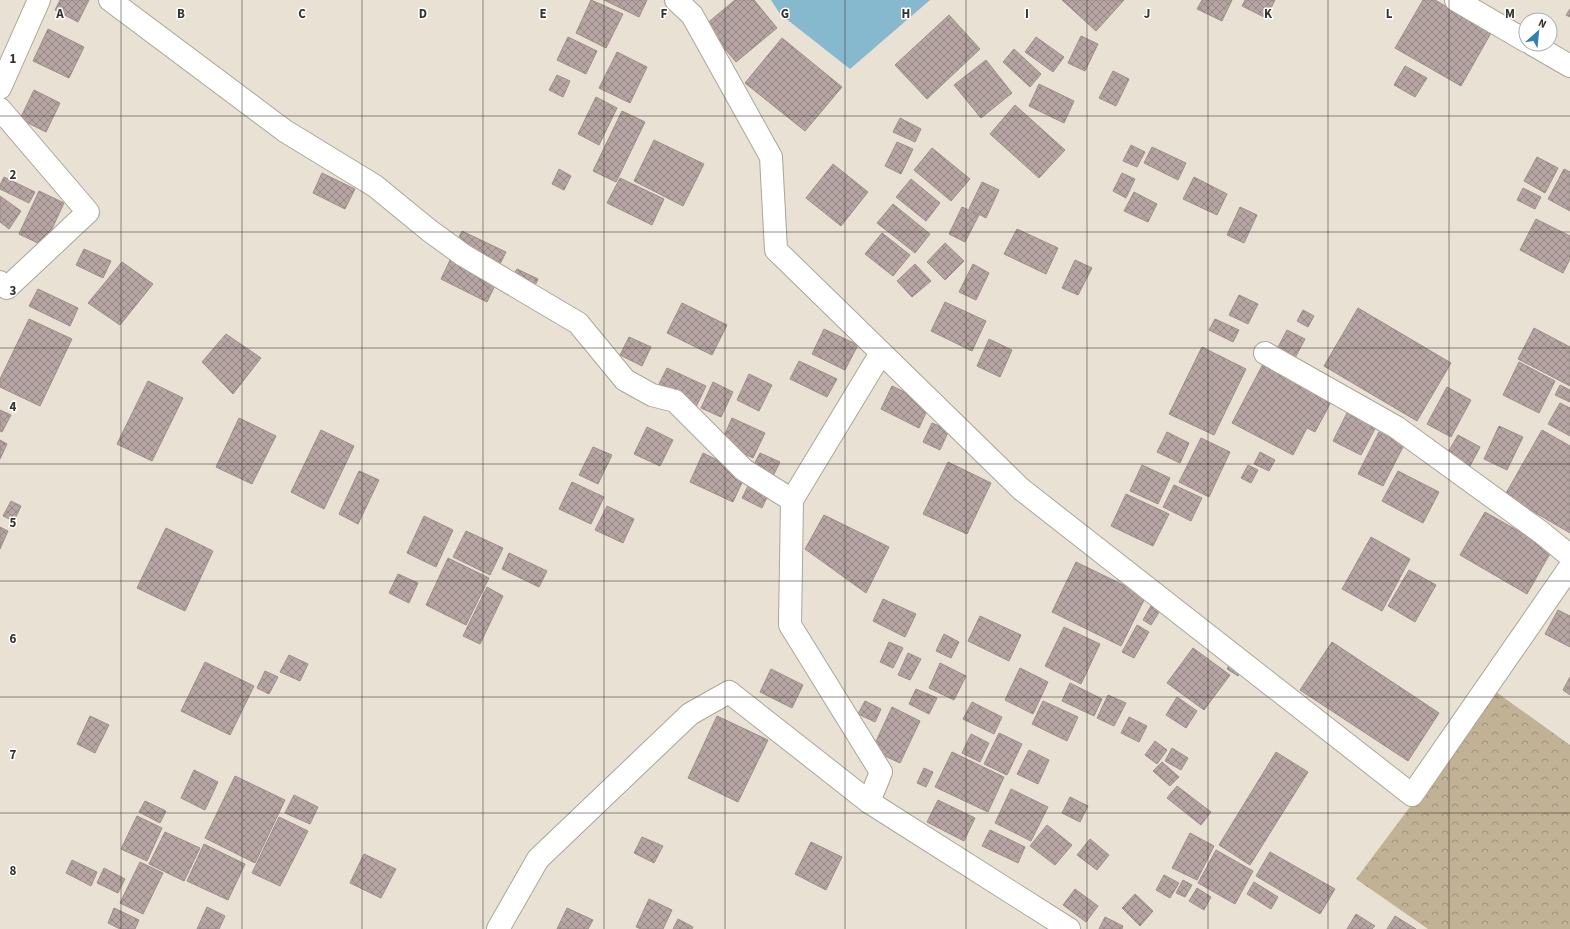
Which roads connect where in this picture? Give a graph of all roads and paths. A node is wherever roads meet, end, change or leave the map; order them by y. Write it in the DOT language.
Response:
graph roads {
  1 [pos="39,0"];
  2 [pos="110,0"];
  3 [pos="676,0"];
  4 [pos="1456,0"];
  5 [pos="1518,36"];
  6 [pos="1546,52"];
  7 [pos="1570,66"];
  8 [pos="0,88"];
  9 [pos="0,110"];
  10 [pos="0,282"];
  11 [pos="881,353"];
  12 [pos="1265,353"];
  13 [pos="792,500"];
  14 [pos="1570,556"];
  15 [pos="1570,567"];
  16 [pos="869,802"];
  17 [pos="498,929"];
  18 [pos="1069,929"];
  1 -- 8 [label="street"];
  2 -- 13 [label="street"];
  3 -- 11 [label="street"];
  4 -- 5 [label="street"];
  6 -- 7 [label="street"];
  9 -- 10 [label="street"];
  11 -- 13 [label="street"];
  11 -- 15 [label="street"];
  12 -- 14 [label="street"];
  13 -- 16 [label="street"];
  16 -- 17 [label="street"];
  16 -- 18 [label="street"];
}
